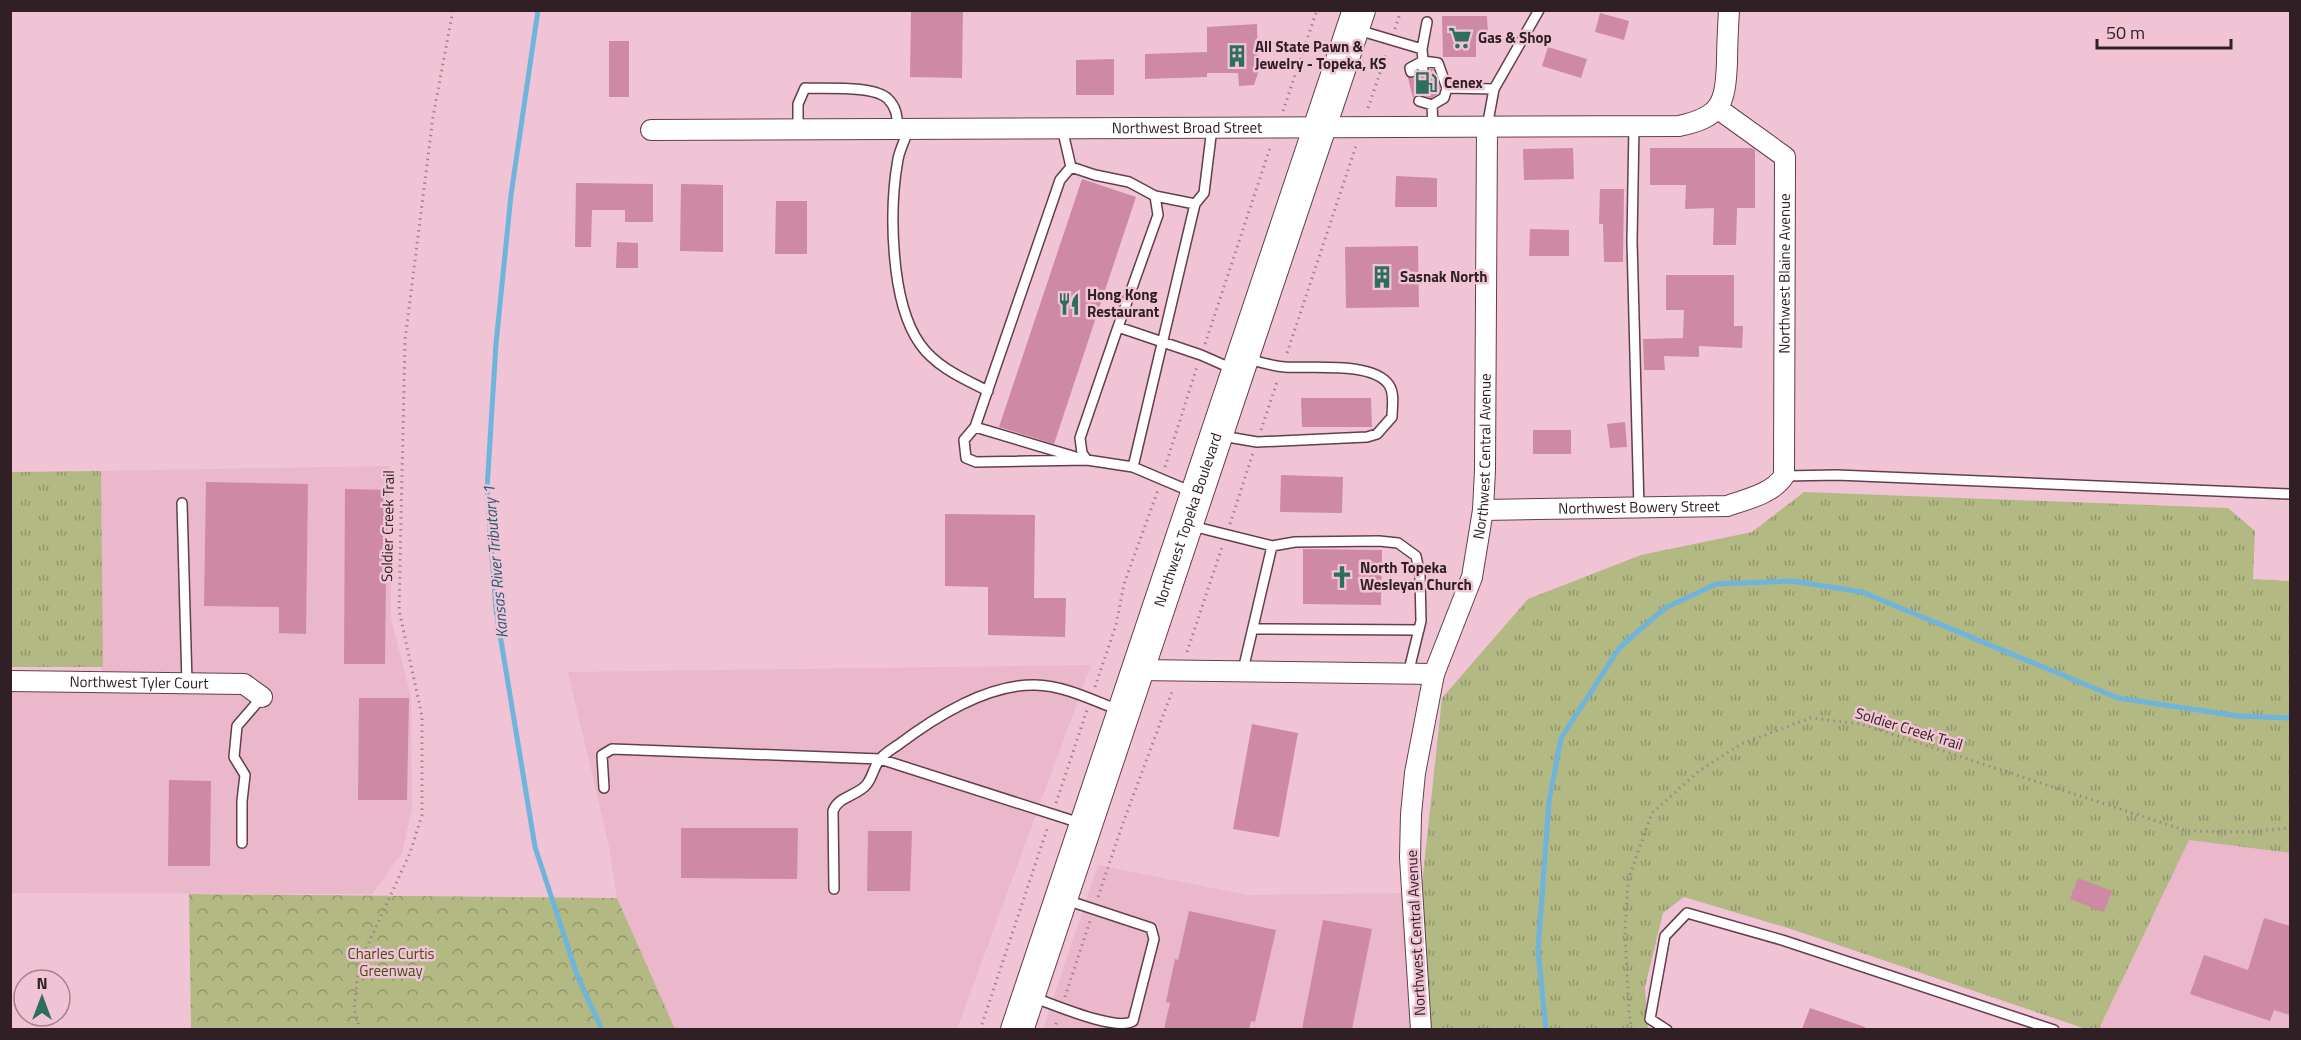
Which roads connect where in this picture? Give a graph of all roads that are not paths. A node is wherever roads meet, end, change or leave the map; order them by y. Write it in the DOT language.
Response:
graph roads {
  1 [pos="1539,10"];
  2 [pos="1729,10"];
  3 [pos="1356,19"];
  4 [pos="1427,22"];
  5 [pos="1422,49"];
  6 [pos="1423,65"];
  7 [pos="1411,72"];
  8 [pos="1447,88"];
  9 [pos="1494,89"];
  10 [pos="1419,101"];
  11 [pos="1431,102"];
  12 [pos="1717,108"];
  13 [pos="1634,125"];
  14 [pos="1433,126"];
  15 [pos="1320,127"];
  16 [pos="1487,127"];
  17 [pos="1062,128"];
  18 [pos="1212,128"];
  19 [pos="904,129"];
  20 [pos="651,130"];
  21 [pos="798,130"];
  22 [pos="1071,167"];
  23 [pos="1155,196"];
  24 [pos="1196,204"];
  25 [pos="1118,327"];
  26 [pos="1161,342"];
  27 [pos="1240,365"];
  28 [pos="988,391"];
  29 [pos="975,427"];
  30 [pos="1217,435"];
  31 [pos="1087,460"];
  32 [pos="1133,467"];
  33 [pos="1784,476"];
  34 [pos="1197,494"];
  35 [pos="2290,494"];
  36 [pos="182,503"];
  37 [pos="1640,508"];
  38 [pos="1483,510"];
  39 [pos="1186,525"];
  40 [pos="1272,546"];
  41 [pos="1253,628"];
  42 [pos="1419,630"];
  43 [pos="1138,670"];
  44 [pos="1243,670"];
  45 [pos="1408,674"];
  46 [pos="1434,674"];
  47 [pos="10,681"];
  48 [pos="187,683"];
  49 [pos="262,697"];
  50 [pos="1124,711"];
  51 [pos="880,759"];
  52 [pos="604,788"];
  53 [pos="1085,825"];
  54 [pos="242,843"];
  55 [pos="834,889"];
  56 [pos="1060,898"];
  57 [pos="1028,996"];
  58 [pos="1017,1029"];
  59 [pos="1421,1029"];
  60 [pos="1667,1029"];
  61 [pos="2054,1029"];
  1 -- 9 [label="lane"];
  2 -- 12 [label="street"];
  3 -- 5 [label="lane"];
  3 -- 15 [label="main road, Northwest Topeka Boulevard"];
  4 -- 5 [label="lane"];
  5 -- 6 [label="lane"];
  6 -- 7 [label="lane"];
  6 -- 8 [label="lane"];
  8 -- 9 [label="lane"];
  8 -- 11 [label="lane"];
  9 -- 16 [label="lane"];
  10 -- 11 [label="lane"];
  11 -- 14 [label="lane"];
  12 -- 13 [label="street, Northwest Broad Street"];
  12 -- 33 [label="street, Northwest Blaine Avenue"];
  13 -- 16 [label="street, Northwest Broad Street"];
  13 -- 37 [label="lane"];
  14 -- 15 [label="street, Northwest Broad Street"];
  14 -- 16 [label="street, Northwest Broad Street"];
  15 -- 18 [label="street, Northwest Broad Street"];
  15 -- 27 [label="main road, Northwest Topeka Boulevard"];
  16 -- 38 [label="street, Northwest Central Avenue"];
  17 -- 18 [label="street, Northwest Broad Street"];
  17 -- 19 [label="street, Northwest Broad Street"];
  17 -- 22 [label="lane"];
  18 -- 24 [label="lane"];
  19 -- 21 [label="street, Northwest Broad Street"];
  19 -- 21 [label="lane"];
  19 -- 28 [label="lane"];
  20 -- 21 [label="street, Northwest Broad Street"];
  22 -- 23 [label="lane"];
  22 -- 28 [label="lane"];
  23 -- 24 [label="lane"];
  23 -- 25 [label="lane"];
  24 -- 26 [label="lane"];
  25 -- 26 [label="lane"];
  25 -- 31 [label="lane"];
  26 -- 27 [label="lane"];
  26 -- 32 [label="lane"];
  27 -- 30 [label="main road, Northwest Topeka Boulevard"];
  27 -- 30 [label="lane"];
  28 -- 29 [label="lane"];
  29 -- 31 [label="lane"];
  29 -- 31 [label="lane"];
  30 -- 34 [label="main road, Northwest Topeka Boulevard"];
  31 -- 32 [label="lane"];
  32 -- 34 [label="lane"];
  33 -- 35 [label="lane"];
  33 -- 37 [label="street, Northwest Bowery Street"];
  34 -- 39 [label="main road, Northwest Topeka Boulevard"];
  36 -- 48 [label="lane"];
  37 -- 38 [label="street, Northwest Bowery Street"];
  38 -- 46 [label="street, Northwest Central Avenue"];
  39 -- 40 [label="lane"];
  39 -- 43 [label="main road, Northwest Topeka Boulevard"];
  40 -- 41 [label="lane"];
  40 -- 42 [label="lane"];
  41 -- 42 [label="lane"];
  41 -- 44 [label="lane"];
  42 -- 45 [label="lane"];
  43 -- 44 [label="street"];
  43 -- 50 [label="main road, Northwest Topeka Boulevard"];
  44 -- 45 [label="street"];
  45 -- 46 [label="street"];
  46 -- 59 [label="street, Northwest Central Avenue"];
  47 -- 48 [label="street, Northwest Tyler Court"];
  48 -- 49 [label="street, Northwest Tyler Court"];
  49 -- 54 [label="lane"];
  50 -- 51 [label="lane"];
  50 -- 53 [label="main road, Northwest Topeka Boulevard"];
  51 -- 52 [label="lane"];
  51 -- 53 [label="lane"];
  51 -- 55 [label="lane"];
  53 -- 56 [label="main road, Northwest Topeka Boulevard"];
  56 -- 57 [label="main road, Northwest Topeka Boulevard"];
  56 -- 57 [label="lane"];
  57 -- 58 [label="main road, Northwest Topeka Boulevard"];
  60 -- 61 [label="lane"];
}
